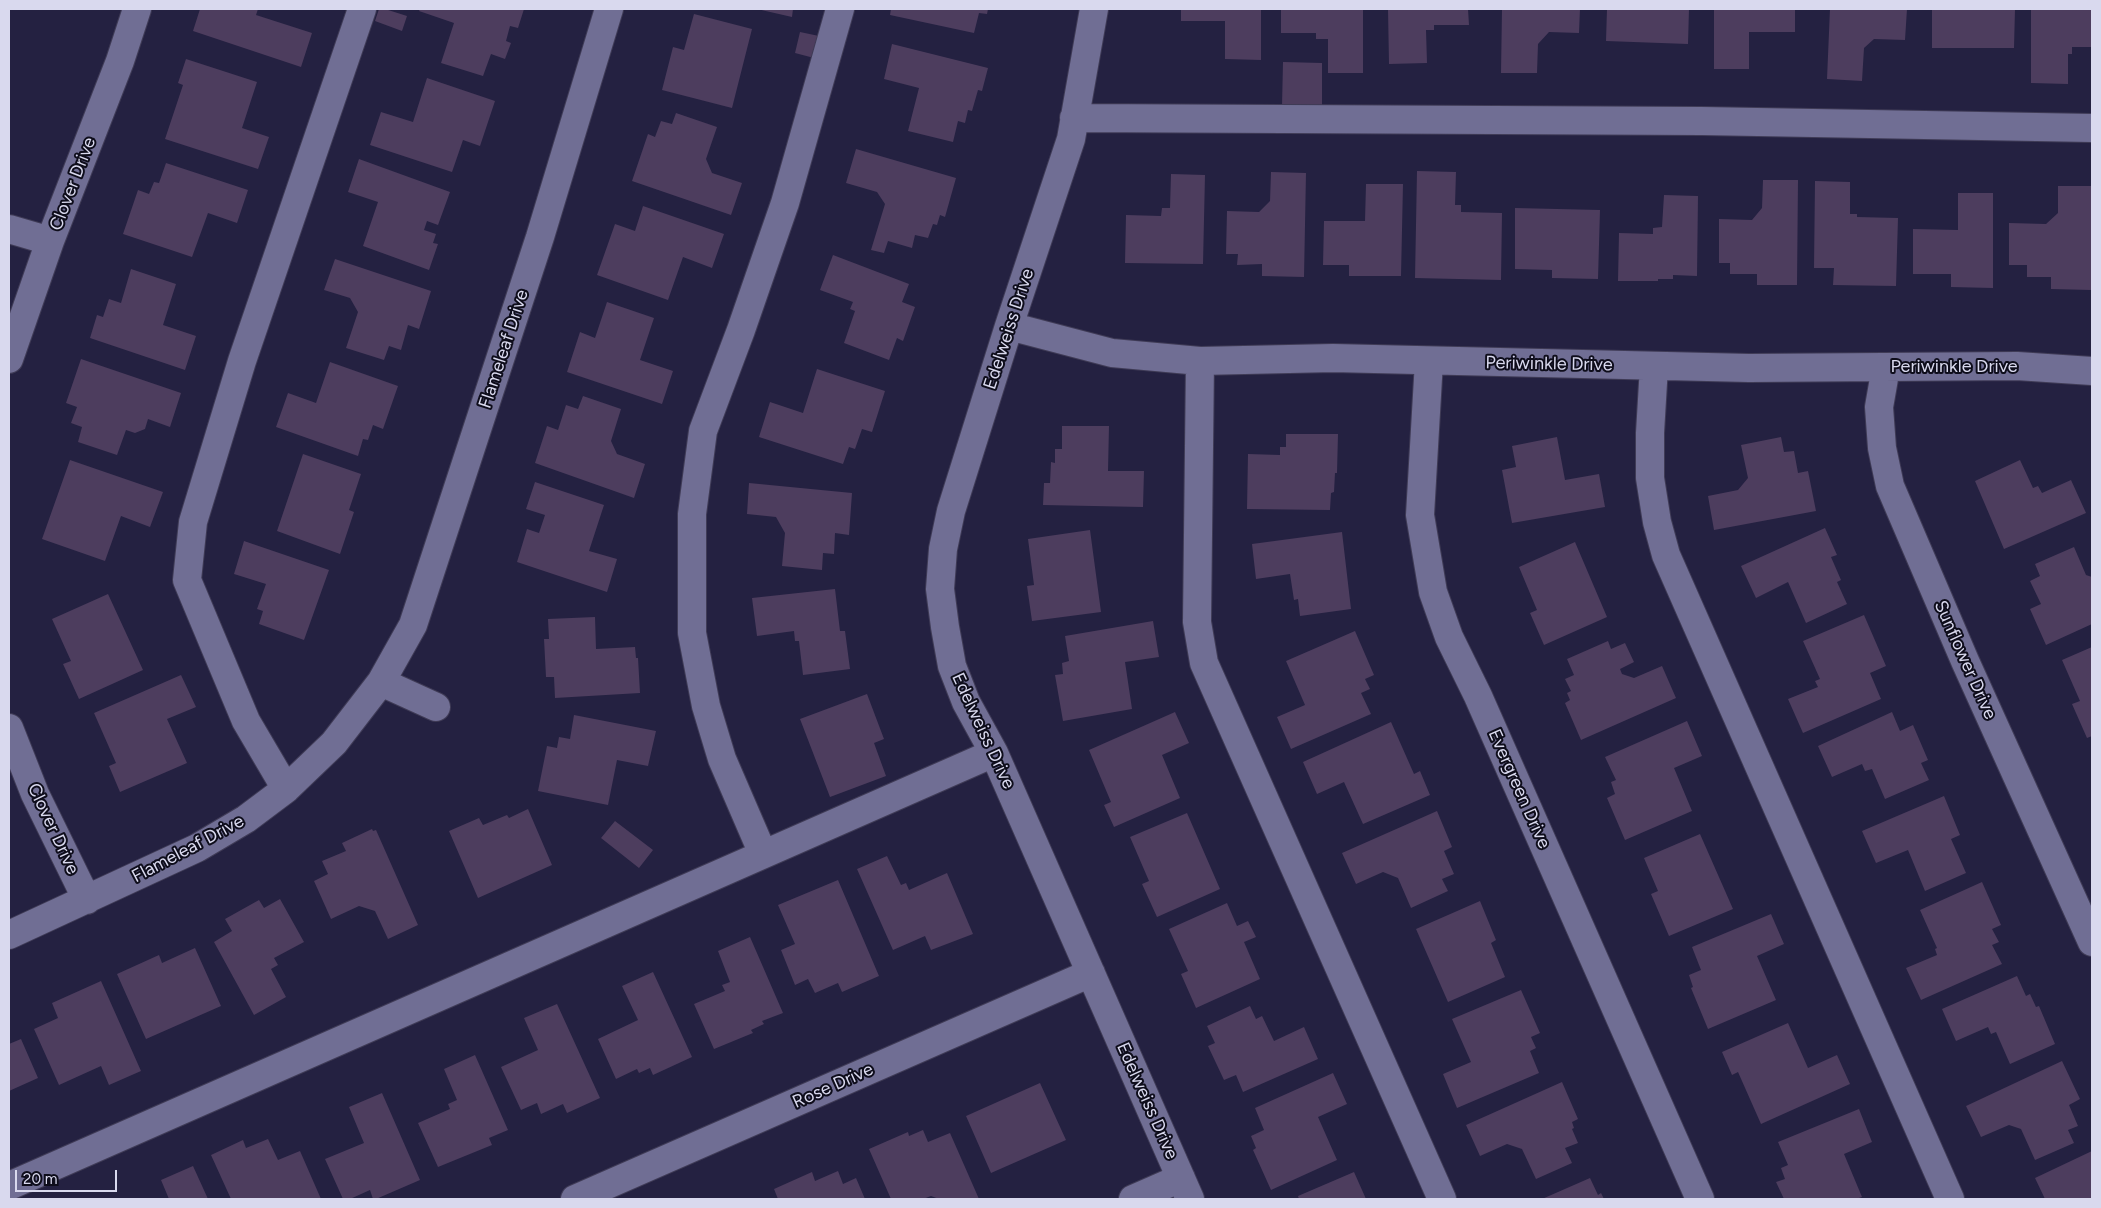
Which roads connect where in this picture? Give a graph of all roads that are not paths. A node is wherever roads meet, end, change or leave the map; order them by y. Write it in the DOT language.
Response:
graph roads {
  1 [pos="136,9"];
  2 [pos="362,9"];
  3 [pos="608,9"];
  4 [pos="840,9"];
  5 [pos="1094,9"];
  6 [pos="1074,118"];
  7 [pos="2092,128"];
  8 [pos="9,229"];
  9 [pos="50,241"];
  10 [pos="1009,326"];
  11 [pos="9,359"];
  12 [pos="1200,361"];
  13 [pos="1429,361"];
  14 [pos="1654,366"];
  15 [pos="1886,367"];
  16 [pos="2092,371"];
  17 [pos="381,682"];
  18 [pos="436,707"];
  19 [pos="9,728"];
  20 [pos="994,753"];
  21 [pos="286,789"];
  22 [pos="763,854"];
  23 [pos="88,900"];
  24 [pos="9,936"];
  25 [pos="2092,942"];
  26 [pos="1091,973"];
  27 [pos="9,1186"];
  28 [pos="1185,1189"];
  29 [pos="575,1199"];
  30 [pos="1132,1199"];
  31 [pos="1442,1199"];
  32 [pos="1700,1199"];
  33 [pos="1950,1199"];
  1 -- 9 [label="street, Clover Drive"];
  2 -- 21 [label="street"];
  3 -- 17 [label="street, Flameleaf Drive"];
  4 -- 22 [label="street"];
  5 -- 6 [label="street, Edelweiss Drive"];
  6 -- 7 [label="street"];
  6 -- 10 [label="street, Edelweiss Drive"];
  8 -- 9 [label="street"];
  9 -- 11 [label="street, Clover Drive"];
  10 -- 12 [label="street, Periwinkle Drive"];
  10 -- 20 [label="street, Edelweiss Drive"];
  12 -- 13 [label="street, Periwinkle Drive"];
  12 -- 31 [label="street"];
  13 -- 14 [label="street, Periwinkle Drive"];
  13 -- 32 [label="street, Evergreen Drive"];
  14 -- 15 [label="street, Periwinkle Drive"];
  14 -- 33 [label="street"];
  15 -- 16 [label="street, Periwinkle Drive"];
  15 -- 25 [label="street, Sunflower Drive"];
  17 -- 18 [label="street"];
  17 -- 21 [label="street, Flameleaf Drive"];
  19 -- 23 [label="street, Clover Drive"];
  20 -- 22 [label="street"];
  20 -- 26 [label="street, Edelweiss Drive"];
  21 -- 23 [label="street, Flameleaf Drive"];
  22 -- 27 [label="street"];
  23 -- 24 [label="street, Flameleaf Drive"];
  26 -- 28 [label="street, Edelweiss Drive"];
  26 -- 29 [label="street, Rose Drive"];
  28 -- 30 [label="street"];
}
